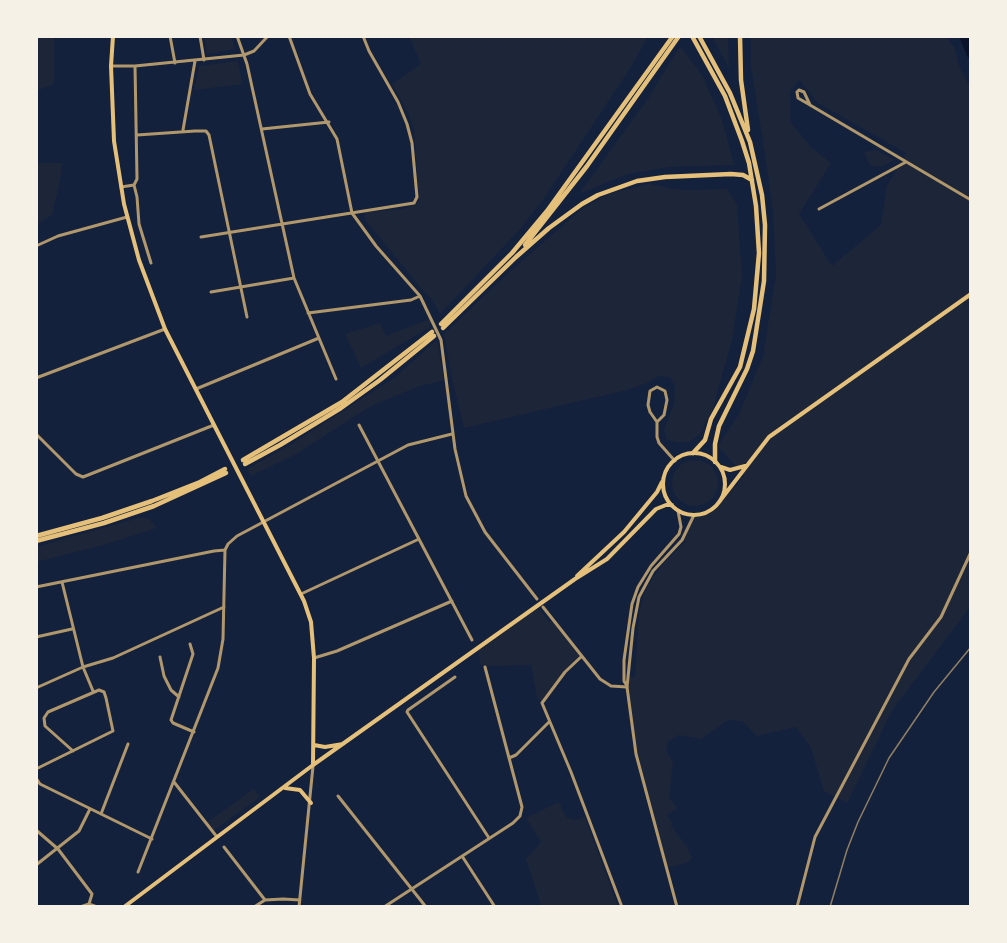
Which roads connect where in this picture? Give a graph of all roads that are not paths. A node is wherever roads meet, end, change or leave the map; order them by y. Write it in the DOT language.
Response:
graph roads {
  1 [pos="113,36"];
  2 [pos="170,36"];
  3 [pos="200,36"];
  4 [pos="237,36"];
  5 [pos="268,36"];
  6 [pos="288,36"];
  7 [pos="363,36"];
  8 [pos="673,36"];
  9 [pos="679,36"];
  10 [pos="692,36"];
  11 [pos="699,36"];
  12 [pos="740,36"];
  13 [pos="244,56"];
  14 [pos="204,60"];
  15 [pos="195,61"];
  16 [pos="175,63"];
  17 [pos="111,66"];
  18 [pos="135,66"];
  19 [pos="810,105"];
  20 [pos="328,122"];
  21 [pos="262,129"];
  22 [pos="183,131"];
  23 [pos="137,135"];
  24 [pos="750,142"];
  25 [pos="906,162"];
  26 [pos="752,180"];
  27 [pos="134,185"];
  28 [pos="121,187"];
  29 [pos="971,200"];
  30 [pos="819,209"];
  31 [pos="352,213"];
  32 [pos="127,217"];
  33 [pos="283,225"];
  34 [pos="230,232"];
  35 [pos="201,237"];
  36 [pos="36,246"];
  37 [pos="516,257"];
  38 [pos="151,262"];
  39 [pos="294,278"];
  40 [pos="242,287"];
  41 [pos="211,292"];
  42 [pos="971,294"];
  43 [pos="420,296"];
  44 [pos="308,313"];
  45 [pos="247,317"];
  46 [pos="165,329"];
  47 [pos="433,334"];
  48 [pos="319,338"];
  49 [pos="36,378"];
  50 [pos="336,379"];
  51 [pos="196,389"];
  52 [pos="657,422"];
  53 [pos="214,425"];
  54 [pos="359,425"];
  55 [pos="36,434"];
  56 [pos="452,434"];
  57 [pos="693,453"];
  58 [pos="675,460"];
  59 [pos="377,461"];
  60 [pos="244,462"];
  61 [pos="716,462"];
  62 [pos="746,466"];
  63 [pos="720,467"];
  64 [pos="664,479"];
  65 [pos="719,502"];
  66 [pos="672,505"];
  67 [pos="678,510"];
  68 [pos="694,515"];
  69 [pos="263,522"];
  70 [pos="36,536"];
  71 [pos="419,539"];
  72 [pos="36,541"];
  73 [pos="225,550"];
  74 [pos="971,552"];
  75 [pos="665,554"];
  76 [pos="575,579"];
  77 [pos="62,582"];
  78 [pos="36,587"];
  79 [pos="300,595"];
  80 [pos="537,598"];
  81 [pos="452,601"];
  82 [pos="543,607"];
  83 [pos="224,608"];
  84 [pos="72,629"];
  85 [pos="36,637"];
  86 [pos="472,640"];
  87 [pos="190,644"];
  88 [pos="582,656"];
  89 [pos="160,657"];
  90 [pos="314,658"];
  91 [pos="83,667"];
  92 [pos="485,667"];
  93 [pos="455,676"];
  94 [pos="627,687"];
  95 [pos="36,688"];
  96 [pos="93,691"];
  97 [pos="179,697"];
  98 [pos="549,722"];
  99 [pos="194,732"];
  100 [pos="128,744"];
  101 [pos="344,744"];
  102 [pos="314,745"];
  103 [pos="73,751"];
  104 [pos="509,758"];
  105 [pos="313,765"];
  106 [pos="36,770"];
  107 [pos="36,778"];
  108 [pos="174,782"];
  109 [pos="282,789"];
  110 [pos="338,796"];
  111 [pos="311,803"];
  112 [pos="90,809"];
  113 [pos="101,814"];
  114 [pos="36,830"];
  115 [pos="217,837"];
  116 [pos="489,838"];
  117 [pos="152,839"];
  118 [pos="224,847"];
  119 [pos="58,849"];
  120 [pos="462,856"];
  121 [pos="36,866"];
  122 [pos="138,872"];
  123 [pos="412,889"];
  124 [pos="266,900"];
  125 [pos="300,900"];
  126 [pos="89,904"];
  127 [pos="80,907"];
  128 [pos="97,907"];
  129 [pos="124,907"];
  130 [pos="254,907"];
  131 [pos="299,907"];
  132 [pos="384,907"];
  133 [pos="426,907"];
  134 [pos="495,907"];
  135 [pos="622,907"];
  136 [pos="677,907"];
  137 [pos="797,907"];
  1 -- 17 [label="main road"];
  2 -- 16 [label="street"];
  3 -- 14 [label="street"];
  4 -- 13 [label="street"];
  5 -- 13 [label="street"];
  6 -- 20 [label="street"];
  7 -- 31 [label="street"];
  8 -- 37 [label="highway"];
  9 -- 37 [label="highway"];
  10 -- 26 [label="highway"];
  11 -- 24 [label="highway"];
  12 -- 24 [label="highway"];
  13 -- 14 [label="street"];
  13 -- 21 [label="street"];
  14 -- 15 [label="street"];
  15 -- 16 [label="street"];
  15 -- 22 [label="street"];
  16 -- 18 [label="street"];
  17 -- 18 [label="street"];
  17 -- 28 [label="main road"];
  18 -- 23 [label="street"];
  19 -- 19 [label="street"];
  19 -- 25 [label="street"];
  20 -- 21 [label="street"];
  20 -- 31 [label="street"];
  21 -- 33 [label="street"];
  22 -- 23 [label="street"];
  22 -- 34 [label="street"];
  23 -- 27 [label="street"];
  24 -- 61 [label="highway"];
  25 -- 29 [label="street"];
  25 -- 30 [label="street"];
  26 -- 37 [label="highway"];
  26 -- 57 [label="highway"];
  27 -- 28 [label="street"];
  27 -- 38 [label="street"];
  28 -- 32 [label="main road"];
  31 -- 33 [label="street"];
  31 -- 43 [label="street"];
  32 -- 36 [label="street"];
  32 -- 46 [label="main road"];
  33 -- 34 [label="street"];
  33 -- 39 [label="street"];
  34 -- 35 [label="street"];
  34 -- 40 [label="street"];
  39 -- 40 [label="street"];
  39 -- 44 [label="street"];
  40 -- 41 [label="street"];
  40 -- 45 [label="street"];
  42 -- 62 [label="main road"];
  43 -- 44 [label="street"];
  43 -- 56 [label="street"];
  44 -- 48 [label="street"];
  46 -- 49 [label="street"];
  46 -- 51 [label="main road"];
  47 -- 60 [label="highway"];
  48 -- 50 [label="street"];
  48 -- 51 [label="street"];
  51 -- 53 [label="main road"];
  52 -- 52 [label="street"];
  52 -- 58 [label="street"];
  53 -- 55 [label="street"];
  53 -- 69 [label="main road"];
  54 -- 59 [label="street"];
  56 -- 59 [label="street"];
  56 -- 80 [label="street"];
  57 -- 58 [label="main road"];
  57 -- 61 [label="main road"];
  58 -- 64 [label="main road"];
  59 -- 69 [label="street"];
  59 -- 71 [label="street"];
  61 -- 63 [label="main road"];
  62 -- 63 [label="main road"];
  62 -- 65 [label="main road"];
  63 -- 65 [label="main road"];
  64 -- 66 [label="main road"];
  64 -- 76 [label="main road"];
  65 -- 68 [label="main road"];
  66 -- 67 [label="main road"];
  66 -- 76 [label="main road"];
  67 -- 68 [label="main road"];
  67 -- 75 [label="street"];
  68 -- 75 [label="street"];
  69 -- 73 [label="street"];
  69 -- 79 [label="main road"];
  70 -- 72 [label="highway"];
  71 -- 79 [label="street"];
  71 -- 81 [label="street"];
  73 -- 77 [label="street"];
  73 -- 83 [label="street"];
  74 -- 137 [label="street"];
  75 -- 94 [label="street"];
  76 -- 101 [label="main road"];
  77 -- 78 [label="street"];
  77 -- 84 [label="street"];
  79 -- 90 [label="main road"];
  81 -- 86 [label="street"];
  81 -- 90 [label="street"];
  82 -- 88 [label="street"];
  83 -- 91 [label="street"];
  83 -- 99 [label="street"];
  84 -- 85 [label="street"];
  84 -- 91 [label="street"];
  87 -- 97 [label="street"];
  88 -- 94 [label="street"];
  88 -- 98 [label="street"];
  89 -- 97 [label="street"];
  90 -- 102 [label="main road"];
  91 -- 95 [label="street"];
  91 -- 96 [label="street"];
  92 -- 104 [label="street"];
  93 -- 116 [label="street"];
  94 -- 136 [label="street"];
  96 -- 103 [label="street"];
  96 -- 103 [label="street"];
  97 -- 99 [label="street"];
  98 -- 104 [label="street"];
  98 -- 135 [label="street"];
  99 -- 108 [label="street"];
  100 -- 113 [label="street"];
  101 -- 102 [label="main road"];
  101 -- 105 [label="main road"];
  102 -- 105 [label="main road"];
  103 -- 106 [label="street"];
  104 -- 116 [label="street"];
  105 -- 109 [label="main road"];
  105 -- 111 [label="street"];
  107 -- 112 [label="street"];
  108 -- 115 [label="street"];
  108 -- 117 [label="street"];
  109 -- 111 [label="main road"];
  109 -- 115 [label="main road"];
  110 -- 123 [label="street"];
  111 -- 125 [label="street"];
  112 -- 113 [label="street"];
  112 -- 119 [label="street"];
  113 -- 117 [label="street"];
  114 -- 119 [label="street"];
  115 -- 129 [label="main road"];
  116 -- 120 [label="street"];
  117 -- 122 [label="street"];
  118 -- 124 [label="street"];
  119 -- 121 [label="street"];
  119 -- 126 [label="street"];
  120 -- 123 [label="street"];
  120 -- 134 [label="street"];
  123 -- 132 [label="street"];
  123 -- 133 [label="street"];
  124 -- 125 [label="street"];
  124 -- 130 [label="street"];
  125 -- 131 [label="street"];
  126 -- 127 [label="street"];
  126 -- 128 [label="street"];
}
